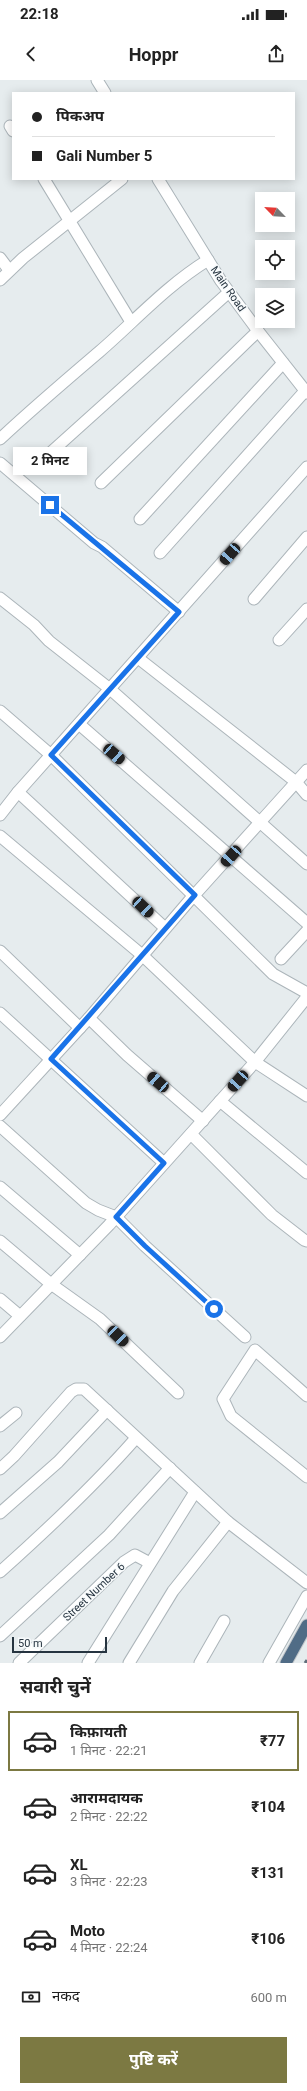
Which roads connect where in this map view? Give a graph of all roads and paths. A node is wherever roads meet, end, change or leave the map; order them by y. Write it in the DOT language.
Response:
graph roads {
  1 [pos="97,80"];
  2 [pos="104,92"];
  3 [pos="45,180"];
  4 [pos="121,180"];
  5 [pos="159,180"];
  6 [pos="69,222"];
  7 [pos="0,258"];
  8 [pos="208,260"];
  9 [pos="9,270"];
  10 [pos="0,280"];
  11 [pos="229,292"];
  12 [pos="131,322"];
  13 [pos="258,331"];
  14 [pos="283,363"];
  15 [pos="306,392"];
  16 [pos="0,439"];
  17 [pos="49,454"];
  18 [pos="0,463"];
  19 [pos="307,467"];
  20 [pos="101,483"];
  21 [pos="140,519"];
  22 [pos="307,536"];
  23 [pos="160,552"];
  24 [pos="0,598"];
  25 [pos="254,599"];
  26 [pos="307,610"];
  27 [pos="179,612"];
  28 [pos="279,640"];
  29 [pos="138,658"];
  30 [pos="110,690"];
  31 [pos="0,711"];
  32 [pos="79,724"];
  33 [pos="51,755"];
  34 [pos="307,770"];
  35 [pos="296,782"];
  36 [pos="18,792"];
  37 [pos="307,795"];
  38 [pos="0,815"];
  39 [pos="261,822"];
  40 [pos="0,836"];
  41 [pos="231,856"];
  42 [pos="307,864"];
  43 [pos="195,895"];
  44 [pos="307,923"];
  45 [pos="166,928"];
  46 [pos="307,931"];
  47 [pos="0,951"];
  48 [pos="142,955"];
  49 [pos="281,959"];
  50 [pos="307,993"];
  51 [pos="307,997"];
  52 [pos="0,1013"];
  53 [pos="89,1018"];
  54 [pos="80,1028"];
  55 [pos="51,1059"];
  56 [pos="255,1062"];
  57 [pos="307,1096"];
  58 [pos="220,1101"];
  59 [pos="0,1115"];
  60 [pos="203,1121"];
  61 [pos="0,1126"];
  62 [pos="191,1134"];
  63 [pos="164,1163"];
  64 [pos="307,1173"];
  65 [pos="0,1187"];
  66 [pos="116,1217"];
  67 [pos="0,1241"];
  68 [pos="307,1241"];
  69 [pos="80,1255"];
  70 [pos="51,1284"];
  71 [pos="0,1299"];
  72 [pos="20,1316"];
  73 [pos="0,1337"];
  74 [pos="245,1337"];
  75 [pos="178,1393"];
  76 [pos="307,1396"];
  77 [pos="107,1410"];
  78 [pos="16,1412"];
  79 [pos="0,1426"];
  80 [pos="136,1438"];
  81 [pos="170,1468"];
  82 [pos="0,1469"];
  83 [pos="307,1477"];
  84 [pos="195,1492"];
  85 [pos="0,1513"];
  86 [pos="228,1522"];
  87 [pos="150,1563"];
  88 [pos="0,1572"];
  89 [pos="307,1583"];
  90 [pos="307,1596"];
  91 [pos="224,1621"];
  92 [pos="307,1625"];
  93 [pos="0,1636"];
  94 [pos="19,1663"];
  95 [pos="88,1663"];
  96 [pos="129,1663"];
  97 [pos="200,1663"];
  98 [pos="269,1663"];
  99 [pos="286,1663"];
  1 -- 2 [label="street"];
  3 -- 6 [label="street"];
  4 -- 6 [label="street"];
  5 -- 8 [label="street, Main Road"];
  6 -- 9 [label="street"];
  6 -- 12 [label="street"];
  7 -- 9 [label="street"];
  8 -- 11 [label="street, Main Road"];
  8 -- 12 [label="street"];
  9 -- 10 [label="street"];
  11 -- 13 [label="street, Main Road"];
  11 -- 17 [label="street"];
  12 -- 16 [label="street"];
  13 -- 14 [label="street, Main Road"];
  13 -- 20 [label="street"];
  14 -- 15 [label="street, Main Road"];
  14 -- 21 [label="street"];
  15 -- 23 [label="street"];
  18 -- 27 [label="street"];
  19 -- 27 [label="street"];
  22 -- 25 [label="street"];
  24 -- 30 [label="street"];
  26 -- 28 [label="street"];
  27 -- 29 [label="street"];
  29 -- 30 [label="street"];
  29 -- 35 [label="street"];
  30 -- 32 [label="street"];
  30 -- 39 [label="street"];
  31 -- 33 [label="street"];
  32 -- 33 [label="street"];
  32 -- 41 [label="street"];
  33 -- 36 [label="street"];
  33 -- 43 [label="street"];
  34 -- 35 [label="street"];
  35 -- 37 [label="street"];
  35 -- 39 [label="street"];
  36 -- 38 [label="street"];
  36 -- 45 [label="street"];
  39 -- 41 [label="street"];
  39 -- 42 [label="street"];
  40 -- 48 [label="street"];
  41 -- 43 [label="street"];
  41 -- 44 [label="street"];
  43 -- 45 [label="street"];
  43 -- 50 [label="street"];
  45 -- 48 [label="street"];
  46 -- 49 [label="street"];
  47 -- 54 [label="street"];
  48 -- 53 [label="street"];
  48 -- 56 [label="street"];
  51 -- 56 [label="street"];
  52 -- 55 [label="street"];
  53 -- 54 [label="street"];
  53 -- 60 [label="street"];
  54 -- 55 [label="street"];
  55 -- 59 [label="street"];
  55 -- 63 [label="street"];
  56 -- 57 [label="street"];
  56 -- 58 [label="street"];
  58 -- 60 [label="street"];
  58 -- 64 [label="street"];
  60 -- 62 [label="street"];
  61 -- 66 [label="street"];
  62 -- 63 [label="street"];
  62 -- 68 [label="street"];
  63 -- 66 [label="street"];
  65 -- 69 [label="street"];
  66 -- 69 [label="street"];
  66 -- 74 [label="street"];
  67 -- 70 [label="street"];
  69 -- 70 [label="street"];
  70 -- 72 [label="street"];
  70 -- 75 [label="street"];
  71 -- 72 [label="street"];
  72 -- 73 [label="street"];
  76 -- 83 [label="street"];
  77 -- 80 [label="street"];
  77 -- 82 [label="street"];
  77 -- 85 [label="street"];
  78 -- 79 [label="street"];
  80 -- 81 [label="street"];
  80 -- 88 [label="street"];
  81 -- 84 [label="street"];
  81 -- 93 [label="street"];
  84 -- 86 [label="street"];
  84 -- 87 [label="street"];
  86 -- 89 [label="street"];
  86 -- 96 [label="street"];
  87 -- 94 [label="street, Street Number 6"];
  87 -- 95 [label="street"];
  90 -- 98 [label="street"];
  91 -- 97 [label="street"];
  92 -- 99 [label="highway"];
}
